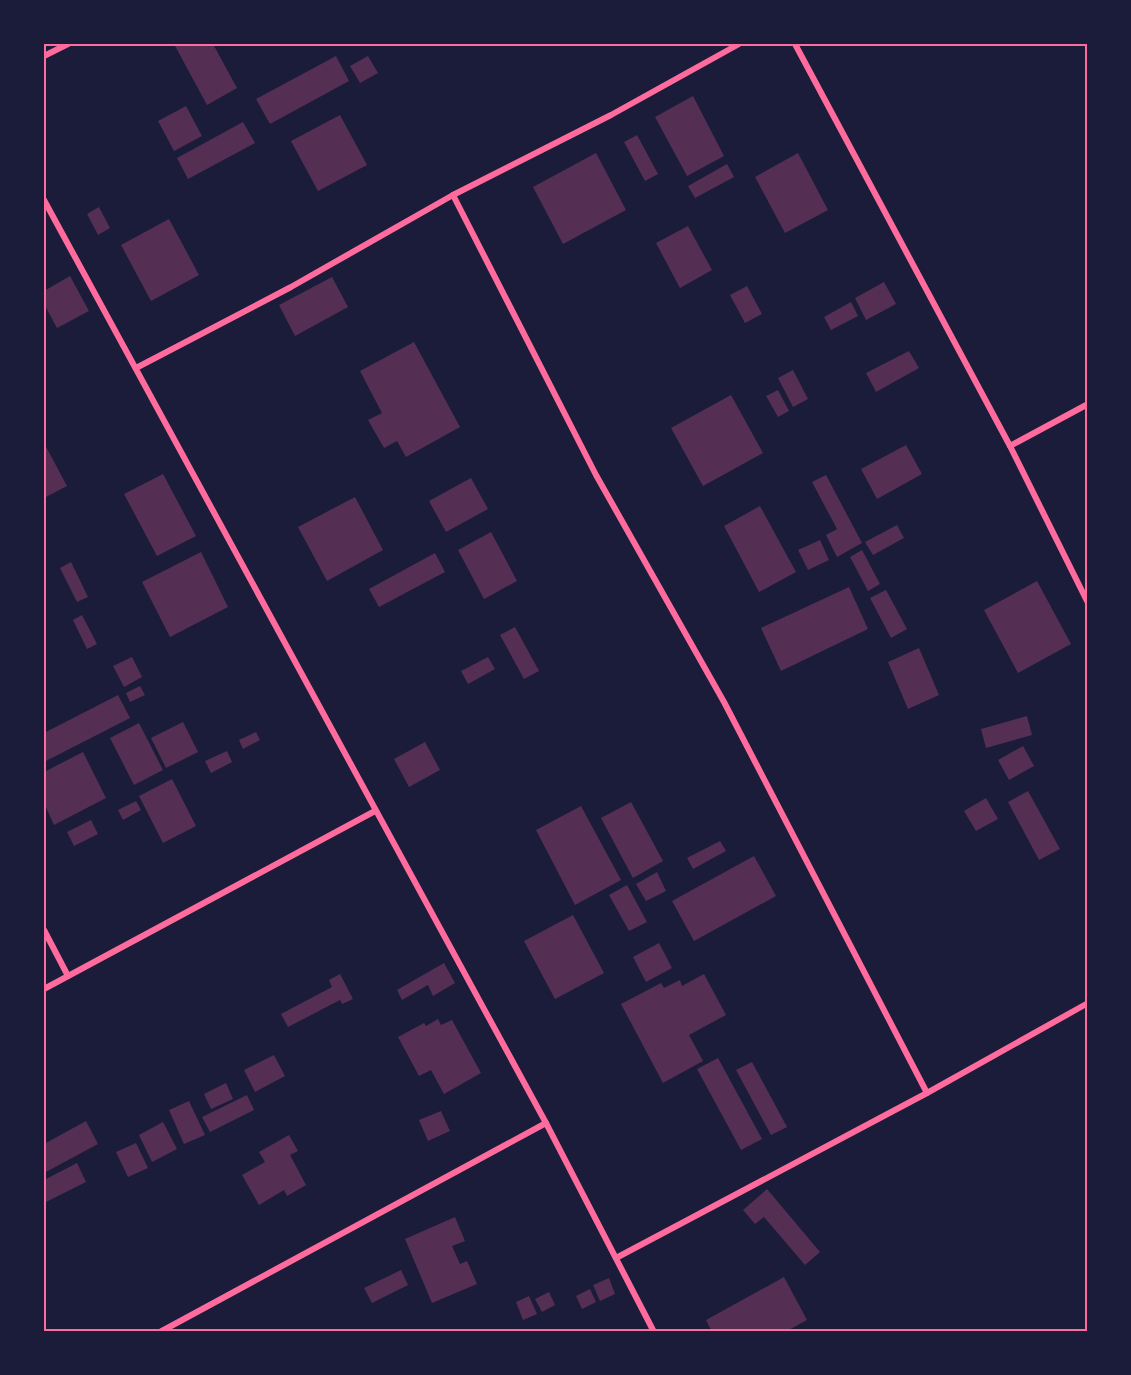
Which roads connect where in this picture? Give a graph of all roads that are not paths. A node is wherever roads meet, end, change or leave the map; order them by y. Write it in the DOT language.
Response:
graph roads {
  1 [pos="68,44"];
  2 [pos="739,44"];
  3 [pos="795,44"];
  4 [pos="44,56"];
  5 [pos="453,195"];
  6 [pos="44,200"];
  7 [pos="136,368"];
  8 [pos="1088,404"];
  9 [pos="1010,446"];
  10 [pos="1088,603"];
  11 [pos="375,811"];
  12 [pos="44,930"];
  13 [pos="68,976"];
  14 [pos="44,989"];
  15 [pos="1088,1003"];
  16 [pos="927,1093"];
  17 [pos="546,1123"];
  18 [pos="616,1258"];
  19 [pos="160,1332"];
  20 [pos="654,1332"];
  1 -- 4 [label="street"];
  2 -- 5 [label="street"];
  3 -- 9 [label="street"];
  5 -- 7 [label="street"];
  5 -- 16 [label="street"];
  6 -- 7 [label="street"];
  7 -- 11 [label="street"];
  8 -- 9 [label="street"];
  9 -- 10 [label="street"];
  11 -- 13 [label="street"];
  11 -- 17 [label="street"];
  12 -- 13 [label="street"];
  13 -- 14 [label="street"];
  15 -- 16 [label="street"];
  16 -- 18 [label="street"];
  17 -- 18 [label="street"];
  17 -- 19 [label="street"];
  18 -- 20 [label="street"];
}
